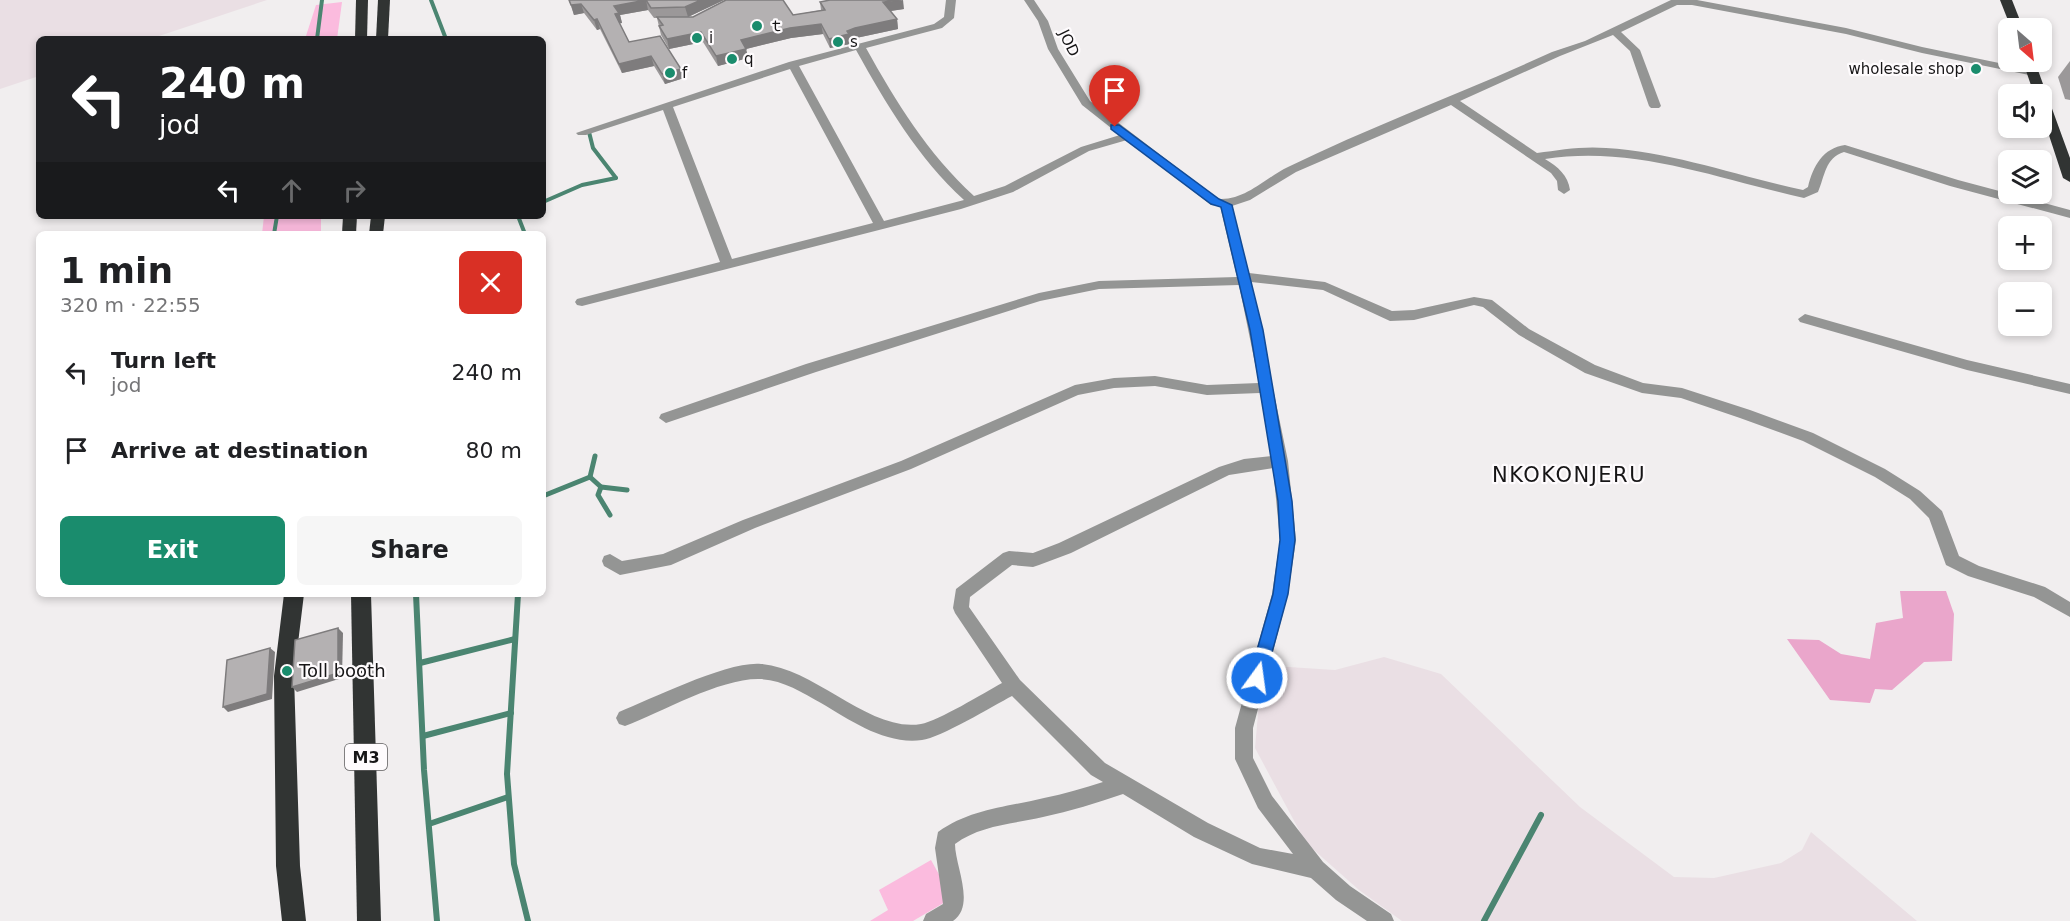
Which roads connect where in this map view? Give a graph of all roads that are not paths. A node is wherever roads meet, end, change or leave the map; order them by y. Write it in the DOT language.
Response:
graph roads {
  1 [pos="362,0"];
  2 [pos="384,0"];
  3 [pos="951,0"];
  4 [pos="1029,0"];
  5 [pos="2006,0"];
  6 [pos="2013,18"];
  7 [pos="1613,30"];
  8 [pos="360,36"];
  9 [pos="382,36"];
  10 [pos="860,46"];
  11 [pos="1998,62"];
  12 [pos="793,64"];
  13 [pos="1452,100"];
  14 [pos="1655,106"];
  15 [pos="668,107"];
  16 [pos="2052,126"];
  17 [pos="582,133"];
  18 [pos="1126,136"];
  19 [pos="1537,157"];
  20 [pos="2070,176"];
  21 [pos="1564,190"];
  22 [pos="972,201"];
  23 [pos="1226,205"];
  24 [pos="2070,214"];
  25 [pos="881,226"];
  26 [pos="727,264"];
  27 [pos="1243,279"];
  28 [pos="582,302"];
  29 [pos="1805,319"];
  30 [pos="1266,388"];
  31 [pos="2070,389"];
  32 [pos="666,418"];
  33 [pos="1799,441"];
  34 [pos="1280,461"];
  35 [pos="610,561"];
  36 [pos="294,597"];
  37 [pos="361,597"];
  38 [pos="2070,610"];
  39 [pos="2070,618"];
  40 [pos="1014,686"];
  41 [pos="625,718"];
  42 [pos="1122,786"];
  43 [pos="1316,869"];
  44 [pos="294,921"];
  45 [pos="369,921"];
  46 [pos="933,921"];
  47 [pos="1384,921"];
  1 -- 8 [label="highway"];
  2 -- 9 [label="highway"];
  3 -- 10 [label="street"];
  4 -- 18 [label="street, JOD"];
  5 -- 6 [label="highway"];
  7 -- 11 [label="street"];
  7 -- 13 [label="street"];
  7 -- 14 [label="street"];
  10 -- 12 [label="street"];
  10 -- 22 [label="street"];
  12 -- 15 [label="street"];
  12 -- 25 [label="street"];
  13 -- 19 [label="street"];
  13 -- 23 [label="street"];
  15 -- 17 [label="street"];
  15 -- 26 [label="street"];
  16 -- 20 [label="highway"];
  18 -- 22 [label="street"];
  18 -- 23 [label="street, JOD"];
  19 -- 21 [label="street"];
  19 -- 24 [label="street"];
  22 -- 25 [label="street"];
  23 -- 27 [label="street"];
  25 -- 26 [label="street"];
  26 -- 28 [label="street"];
  27 -- 30 [label="street"];
  27 -- 32 [label="street"];
  27 -- 38 [label="street"];
  29 -- 31 [label="street"];
  30 -- 34 [label="street"];
  30 -- 35 [label="street"];
  33 -- 39 [label="street"];
  34 -- 40 [label="street"];
  34 -- 43 [label="street"];
  36 -- 44 [label="highway"];
  37 -- 45 [label="highway, M3"];
  40 -- 41 [label="street"];
  40 -- 42 [label="street"];
  42 -- 43 [label="street"];
  42 -- 46 [label="street"];
  43 -- 47 [label="street"];
}
